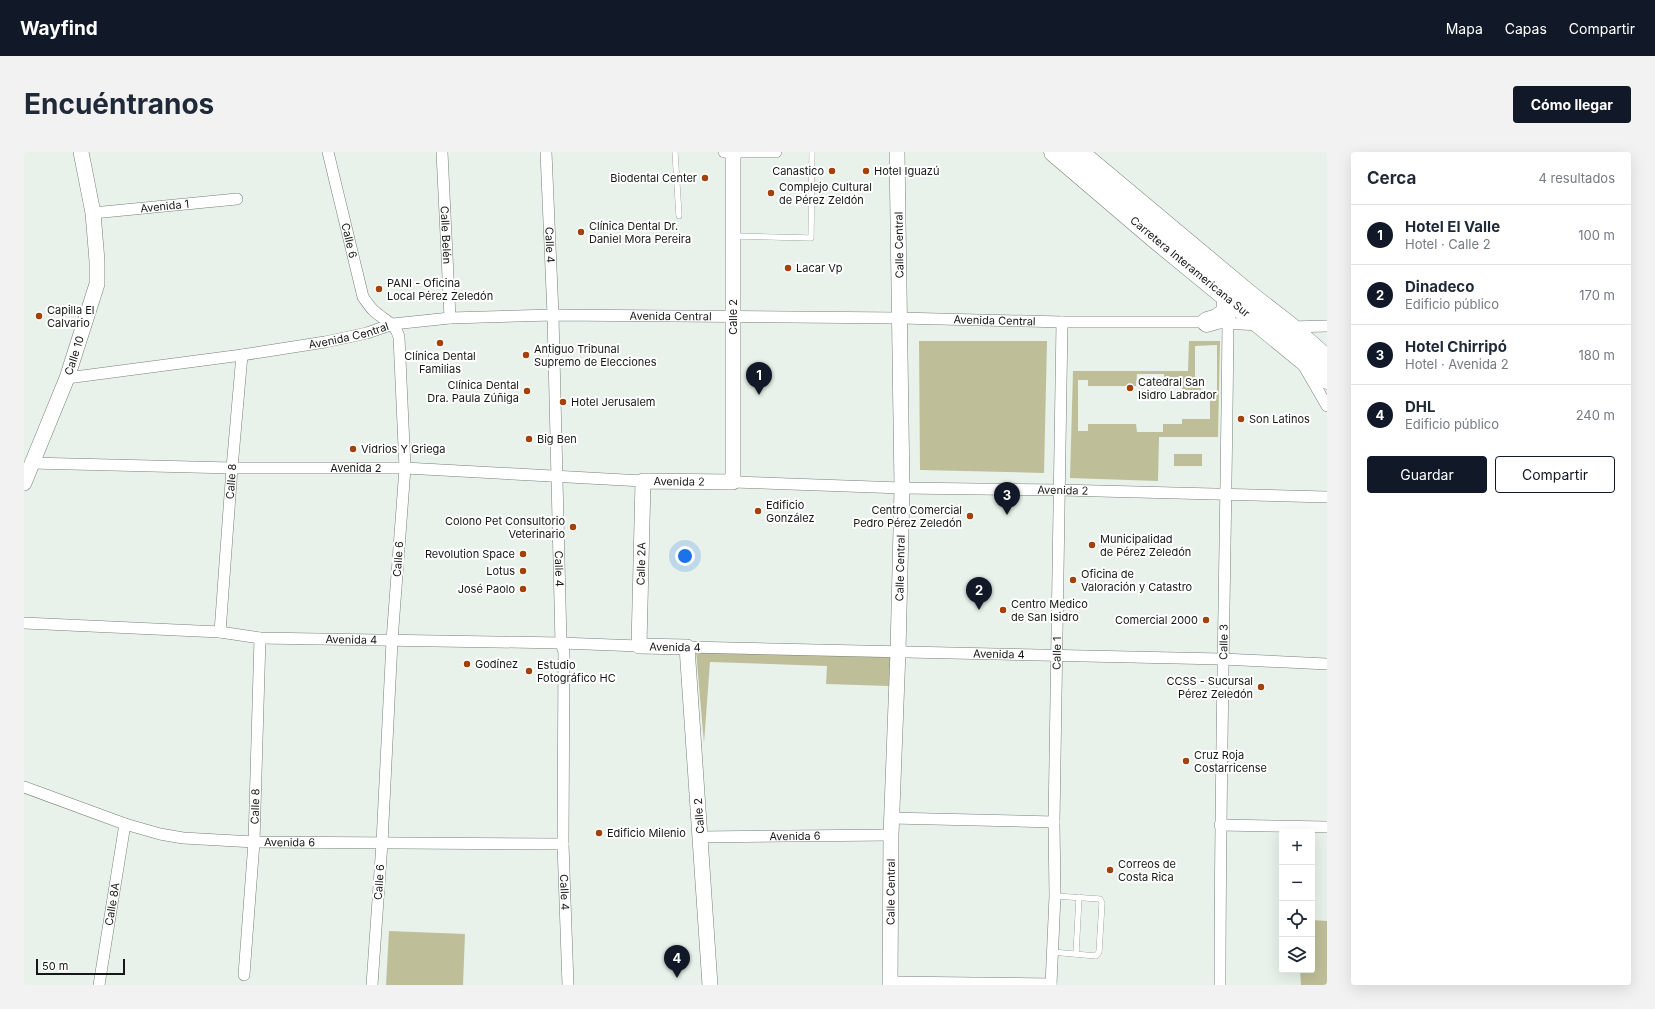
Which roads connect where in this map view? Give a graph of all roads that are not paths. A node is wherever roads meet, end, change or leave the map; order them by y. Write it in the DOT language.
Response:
graph roads {
  1 [pos="82,152"];
  2 [pos="328,152"];
  3 [pos="442,152"];
  4 [pos="546,152"];
  5 [pos="675,152"];
  6 [pos="724,152"];
  7 [pos="733,152"];
  8 [pos="776,152"];
  9 [pos="812,152"];
  10 [pos="897,152"];
  11 [pos="1054,152"];
  12 [pos="1078,152"];
  13 [pos="237,199"];
  14 [pos="93,213"];
  15 [pos="679,216"];
  16 [pos="733,236"];
  17 [pos="1227,298"];
  18 [pos="553,315"];
  19 [pos="733,316"];
  20 [pos="450,318"];
  21 [pos="900,318"];
  22 [pos="1062,322"];
  23 [pos="1207,322"];
  24 [pos="1228,323"];
  25 [pos="393,324"];
  26 [pos="1263,326"];
  27 [pos="1327,326"];
  28 [pos="1290,327"];
  29 [pos="1327,344"];
  30 [pos="1327,352"];
  31 [pos="242,355"];
  32 [pos="1297,355"];
  33 [pos="1327,360"];
  34 [pos="67,378"];
  35 [pos="1327,379"];
  36 [pos="1327,406"];
  37 [pos="32,463"];
  38 [pos="232,468"];
  39 [pos="405,468"];
  40 [pos="556,477"];
  41 [pos="643,481"];
  42 [pos="733,482"];
  43 [pos="24,483"];
  44 [pos="902,488"];
  45 [pos="1060,490"];
  46 [pos="1226,496"];
  47 [pos="1327,497"];
  48 [pos="24,623"];
  49 [pos="220,632"];
  50 [pos="260,638"];
  51 [pos="392,641"];
  52 [pos="561,643"];
  53 [pos="639,646"];
  54 [pos="687,647"];
  55 [pos="898,651"];
  56 [pos="1057,654"];
  57 [pos="1222,659"];
  58 [pos="1327,664"];
  59 [pos="24,787"];
  60 [pos="891,818"];
  61 [pos="1054,822"];
  62 [pos="125,824"];
  63 [pos="1220,825"];
  64 [pos="1327,827"];
  65 [pos="891,836"];
  66 [pos="700,837"];
  67 [pos="254,842"];
  68 [pos="382,843"];
  69 [pos="564,844"];
  70 [pos="1055,896"];
  71 [pos="1079,897"];
  72 [pos="1052,952"];
  73 [pos="1076,954"];
  74 [pos="244,975"];
  75 [pos="890,983"];
  76 [pos="1051,984"];
  77 [pos="99,985"];
  78 [pos="372,985"];
  79 [pos="568,985"];
  80 [pos="710,985"];
  81 [pos="1220,985"];
  1 -- 14 [label="main road, Calle 10"];
  2 -- 25 [label="street, Calle 6"];
  3 -- 20 [label="street, Calle Belén"];
  4 -- 18 [label="street, Calle 4"];
  5 -- 15 [label="lane"];
  6 -- 7 [label="street"];
  7 -- 8 [label="street"];
  7 -- 16 [label="main road, Calle 2"];
  9 -- 16 [label="lane"];
  10 -- 21 [label="main road, Calle Central"];
  11 -- 17 [label="highway, Carretera Interamericana Sur"];
  12 -- 28 [label="highway, Carretera Interamericana Sur"];
  13 -- 14 [label="street, Avenida 1"];
  14 -- 34 [label="main road, Calle 10"];
  16 -- 19 [label="main road, Calle 2"];
  17 -- 23 [label="highway"];
  17 -- 26 [label="highway, Carretera Interamericana Sur"];
  18 -- 19 [label="street, Avenida Central"];
  18 -- 20 [label="street, Avenida Central"];
  18 -- 40 [label="street, Calle 4"];
  19 -- 21 [label="street, Avenida Central"];
  19 -- 42 [label="main road, Calle 2"];
  20 -- 25 [label="street, Avenida Central"];
  21 -- 22 [label="street, Avenida Central"];
  21 -- 44 [label="main road, Calle Central"];
  22 -- 23 [label="street, Avenida Central"];
  22 -- 45 [label="street, Calle 1"];
  23 -- 24 [label="street, Avenida Central"];
  24 -- 26 [label="street, Avenida Central"];
  24 -- 46 [label="street, Calle 3"];
  25 -- 31 [label="street, Avenida Central"];
  25 -- 39 [label="street, Calle 6"];
  26 -- 28 [label="street, Avenida Central"];
  26 -- 32 [label="highway, Carretera Interamericana Sur"];
  27 -- 28 [label="street, Avenida Central"];
  28 -- 33 [label="highway, Carretera Interamericana Sur"];
  29 -- 30 [label="street"];
  31 -- 34 [label="street, Avenida Central"];
  31 -- 38 [label="street, Calle 8"];
  32 -- 35 [label="highway, Carretera Interamericana Sur"];
  32 -- 36 [label="street"];
  34 -- 37 [label="main road, Calle 10"];
  37 -- 38 [label="street, Avenida 2"];
  37 -- 43 [label="main road, Calle 10"];
  38 -- 39 [label="street, Avenida 2"];
  38 -- 49 [label="street, Calle 8"];
  39 -- 40 [label="street, Avenida 2"];
  39 -- 51 [label="street, Calle 6"];
  40 -- 41 [label="street, Avenida 2"];
  40 -- 52 [label="street, Calle 4"];
  41 -- 42 [label="main road, Avenida 2"];
  41 -- 53 [label="main road, Calle 2A"];
  42 -- 44 [label="street, Avenida 2"];
  44 -- 45 [label="street, Avenida 2"];
  44 -- 55 [label="main road, Calle Central"];
  45 -- 46 [label="street, Avenida 2"];
  45 -- 56 [label="street, Calle 1"];
  46 -- 47 [label="street, Avenida 2"];
  46 -- 57 [label="street, Calle 3"];
  48 -- 49 [label="street, Avenida 4"];
  49 -- 50 [label="street, Avenida 4"];
  50 -- 51 [label="street, Avenida 4"];
  50 -- 67 [label="street, Calle 8"];
  51 -- 52 [label="street, Avenida 4"];
  51 -- 68 [label="street, Calle 6"];
  52 -- 53 [label="street, Avenida 4"];
  52 -- 69 [label="street, Calle 4"];
  53 -- 54 [label="main road, Avenida 4"];
  54 -- 55 [label="street, Avenida 4"];
  54 -- 66 [label="main road, Calle 2"];
  55 -- 56 [label="street, Avenida 4"];
  55 -- 60 [label="main road, Calle Central"];
  56 -- 57 [label="street, Avenida 4"];
  56 -- 61 [label="street, Calle 1"];
  57 -- 58 [label="street, Avenida 4"];
  57 -- 63 [label="street, Calle 3"];
  59 -- 62 [label="street, Avenida 6"];
  60 -- 61 [label="street"];
  60 -- 65 [label="main road, Calle Central"];
  61 -- 70 [label="street, Calle 1"];
  62 -- 67 [label="street, Avenida 6"];
  62 -- 77 [label="street, Calle 8A"];
  63 -- 64 [label="street"];
  63 -- 81 [label="street, Calle 3"];
  65 -- 66 [label="street, Avenida 6"];
  65 -- 75 [label="main road, Calle Central"];
  66 -- 80 [label="main road, Calle 2"];
  67 -- 68 [label="street, Avenida 6"];
  67 -- 74 [label="street, Calle 8"];
  68 -- 69 [label="street, Avenida 6"];
  68 -- 78 [label="street, Calle 6"];
  69 -- 79 [label="street, Calle 4"];
  70 -- 71 [label="lane"];
  70 -- 72 [label="street, Calle 1"];
  71 -- 73 [label="lane"];
  71 -- 73 [label="lane"];
  72 -- 73 [label="lane"];
  72 -- 76 [label="street, Calle 1"];
  75 -- 76 [label="street"];
}
